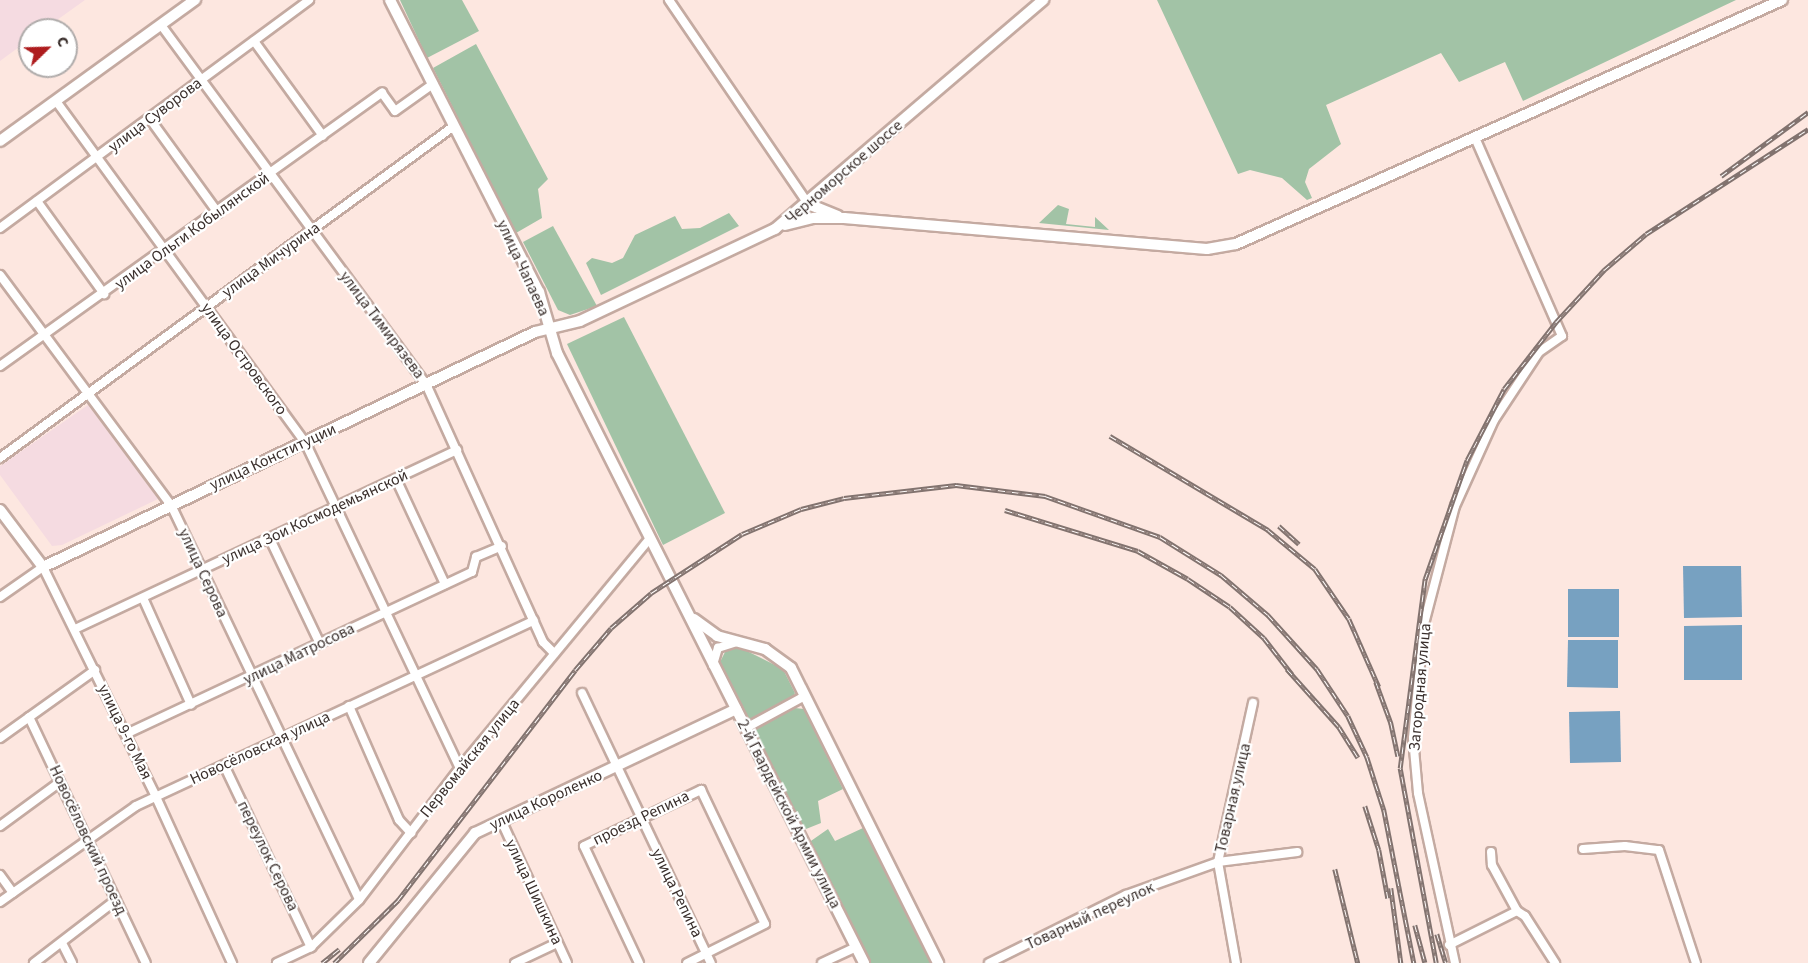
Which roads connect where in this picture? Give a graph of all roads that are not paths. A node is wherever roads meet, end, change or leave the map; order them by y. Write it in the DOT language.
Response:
graph roads {
  1 [pos="195,0"];
  2 [pos="309,0"];
  3 [pos="390,0"];
  4 [pos="669,0"];
  5 [pos="1043,0"];
  6 [pos="1782,0"];
  7 [pos="161,25"];
  8 [pos="254,41"];
  9 [pos="201,81"];
  10 [pos="433,84"];
  11 [pos="56,101"];
  12 [pos="150,119"];
  13 [pos="454,126"];
  14 [pos="323,136"];
  15 [pos="1476,138"];
  16 [pos="0,141"];
  17 [pos="98,158"];
  18 [pos="270,175"];
  19 [pos="37,201"];
  20 [pos="808,204"];
  21 [pos="218,213"];
  22 [pos="844,219"];
  23 [pos="779,227"];
  24 [pos="0,228"];
  25 [pos="312,230"];
  26 [pos="165,251"];
  27 [pos="0,275"];
  28 [pos="104,294"];
  29 [pos="206,307"];
  30 [pos="580,321"];
  31 [pos="551,330"];
  32 [pos="45,335"];
  33 [pos="0,366"];
  34 [pos="572,383"];
  35 [pos="426,384"];
  36 [pos="88,394"];
  37 [pos="305,442"];
  38 [pos="457,450"];
  39 [pos="0,458"];
  40 [pos="396,479"];
  41 [pos="171,506"];
  42 [pos="339,506"];
  43 [pos="0,510"];
  44 [pos="650,538"];
  45 [pos="270,539"];
  46 [pos="502,546"];
  47 [pos="43,567"];
  48 [pos="202,571"];
  49 [pos="445,584"];
  50 [pos="0,597"];
  51 [pos="143,598"];
  52 [pos="686,610"];
  53 [pos="387,611"];
  54 [pos="534,620"];
  55 [pos="75,629"];
  56 [pos="740,642"];
  57 [pos="320,644"];
  58 [pos="554,653"];
  59 [pos="713,664"];
  60 [pos="95,670"];
  61 [pos="416,674"];
  62 [pos="252,678"];
  63 [pos="582,693"];
  64 [pos="805,696"];
  65 [pos="1253,703"];
  66 [pos="191,705"];
  67 [pos="349,706"];
  68 [pos="736,710"];
  69 [pos="29,717"];
  70 [pos="746,728"];
  71 [pos="126,734"];
  72 [pos="0,738"];
  73 [pos="280,739"];
  74 [pos="224,765"];
  75 [pos="617,766"];
  76 [pos="460,768"];
  77 [pos="60,782"];
  78 [pos="156,797"];
  79 [pos="641,818"];
  80 [pos="501,820"];
  81 [pos="0,826"];
  82 [pos="411,833"];
  83 [pos="88,839"];
  84 [pos="1583,849"];
  85 [pos="1297,852"];
  86 [pos="1491,852"];
  87 [pos="1218,862"];
  88 [pos="0,875"];
  89 [pos="13,893"];
  90 [pos="116,900"];
  91 [pos="359,900"];
  92 [pos="0,902"];
  93 [pos="1517,911"];
  94 [pos="62,943"];
  95 [pos="557,943"];
  96 [pos="1449,945"];
  97 [pos="312,947"];
  98 [pos="856,947"];
  99 [pos="706,954"];
  100 [pos="34,963"];
  101 [pos="72,963"];
  102 [pos="146,963"];
  103 [pos="231,963"];
  104 [pos="277,963"];
  105 [pos="369,963"];
  106 [pos="515,963"];
  107 [pos="567,963"];
  108 [pos="639,963"];
  109 [pos="687,963"];
  110 [pos="711,963"];
  111 [pos="822,963"];
  112 [pos="864,963"];
  113 [pos="938,963"];
  114 [pos="989,963"];
  115 [pos="1236,963"];
  116 [pos="1455,963"];
  117 [pos="1555,963"];
  118 [pos="1696,963"];
  1 -- 7 [label="main road"];
  2 -- 8 [label="street, улица Суворова"];
  3 -- 10 [label="main road, улица Чапаева"];
  4 -- 20 [label="street"];
  5 -- 20 [label="main road, Черноморское шоссе"];
  6 -- 15 [label="main road"];
  7 -- 9 [label="street, улица Тимирязева"];
  7 -- 11 [label="main road"];
  8 -- 9 [label="street, улица Суворова"];
  8 -- 14 [label="street"];
  9 -- 12 [label="street, улица Суворова"];
  9 -- 18 [label="street, улица Тимирязева"];
  10 -- 13 [label="main road, улица Чапаева"];
  10 -- 14 [label="street, улица Ольги Кобылянской"];
  11 -- 16 [label="main road"];
  11 -- 17 [label="street, улица Островского"];
  12 -- 17 [label="street, улица Суворова"];
  12 -- 21 [label="street"];
  13 -- 25 [label="street, улица Мичурина"];
  13 -- 31 [label="main road, улица Чапаева"];
  14 -- 18 [label="street, улица Ольги Кобылянской"];
  15 -- 22 [label="main road"];
  15 -- 96 [label="street, Загородная улица"];
  17 -- 19 [label="street, улица Суворова"];
  17 -- 26 [label="street, улица Островского"];
  18 -- 21 [label="street, улица Ольги Кобылянской"];
  18 -- 25 [label="street, улица Тимирязева"];
  19 -- 24 [label="street, улица Суворова"];
  19 -- 28 [label="street"];
  20 -- 22 [label="main road"];
  20 -- 23 [label="main road, Черноморское шоссе"];
  21 -- 26 [label="street, улица Ольги Кобылянской"];
  22 -- 23 [label="main road"];
  23 -- 30 [label="main road, Черноморское шоссе"];
  25 -- 29 [label="street, улица Мичурина"];
  25 -- 35 [label="street, улица Тимирязева"];
  26 -- 28 [label="street, улица Ольги Кобылянской"];
  26 -- 29 [label="street, улица Островского"];
  27 -- 32 [label="street, улица Серова"];
  28 -- 32 [label="street, улица Ольги Кобылянской"];
  29 -- 36 [label="street, улица Мичурина"];
  29 -- 37 [label="street, улица Островского"];
  30 -- 31 [label="main road, Черноморское шоссе"];
  30 -- 34 [label="main road"];
  31 -- 34 [label="main road, улица Чапаева"];
  31 -- 35 [label="main road, улица Конституции"];
  32 -- 33 [label="street, улица Ольги Кобылянской"];
  32 -- 36 [label="street, улица Серова"];
  34 -- 44 [label="main road, улица Чапаева"];
  35 -- 37 [label="main road, улица Конституции"];
  35 -- 38 [label="street, улица Тимирязева"];
  36 -- 39 [label="street, улица Мичурина"];
  36 -- 41 [label="street, улица Серова"];
  37 -- 41 [label="main road, улица Конституции"];
  37 -- 42 [label="street, улица Островского"];
  38 -- 40 [label="street, улица Зои Космодемьянской"];
  38 -- 46 [label="street, улица Тимирязева"];
  40 -- 42 [label="street, улица Зои Космодемьянской"];
  40 -- 49 [label="street"];
  41 -- 47 [label="main road, улица Конституции"];
  41 -- 48 [label="street, улица Серова"];
  42 -- 45 [label="street, улица Зои Космодемьянской"];
  42 -- 53 [label="street, улица Островского"];
  43 -- 47 [label="main road, улица 9-го Мая"];
  44 -- 52 [label="main road, улица Чапаева"];
  44 -- 58 [label="street, Первомайская улица"];
  45 -- 48 [label="street, улица Зои Космодемьянской"];
  45 -- 57 [label="street"];
  46 -- 49 [label="street, улица Матросова"];
  46 -- 54 [label="street, улица Тимирязева"];
  47 -- 50 [label="street, улица Конституции"];
  47 -- 55 [label="street, улица 9-го Мая"];
  48 -- 51 [label="street, улица Зои Космодемьянской"];
  48 -- 62 [label="street, улица Серова"];
  49 -- 53 [label="street, улица Матросова"];
  51 -- 55 [label="street, улица Зои Космодемьянской"];
  51 -- 66 [label="street"];
  52 -- 56 [label="main road"];
  52 -- 59 [label="main road, 2-й Гвардейской Армии улица"];
  53 -- 57 [label="street, улица Матросова"];
  53 -- 61 [label="street, улица Островского"];
  54 -- 58 [label="street, улица Тимирязева"];
  54 -- 61 [label="street, Новосёловская улица"];
  55 -- 60 [label="street, улица 9-го Мая"];
  56 -- 59 [label="street"];
  56 -- 64 [label="main road"];
  57 -- 62 [label="street, улица Матросова"];
  58 -- 76 [label="street, Первомайская улица"];
  59 -- 68 [label="main road, 2-й Гвардейской Армии улица"];
  60 -- 69 [label="street"];
  60 -- 71 [label="street, улица 9-го Мая"];
  61 -- 67 [label="street, Новосёловская улица"];
  61 -- 76 [label="street, улица Островского"];
  62 -- 66 [label="street, улица Матросова"];
  62 -- 73 [label="street, улица Серова"];
  63 -- 75 [label="street, улица Репина"];
  64 -- 70 [label="street"];
  64 -- 113 [label="main road"];
  65 -- 87 [label="street, Товарная улица"];
  66 -- 71 [label="street, улица Матросова"];
  67 -- 73 [label="street, Новосёловская улица"];
  67 -- 82 [label="street"];
  68 -- 70 [label="main road, 2-й Гвардейской Армии улица"];
  68 -- 75 [label="main road, улица Короленко"];
  69 -- 72 [label="street"];
  69 -- 77 [label="street, Новосёловский проезд"];
  70 -- 98 [label="main road, 2-й Гвардейской Армии улица"];
  71 -- 78 [label="street, улица 9-го Мая"];
  73 -- 74 [label="street, Новосёловская улица"];
  73 -- 91 [label="street, улица Серова"];
  74 -- 78 [label="street, Новосёловская улица"];
  74 -- 97 [label="street, переулок Серова"];
  75 -- 79 [label="street, улица Репина"];
  75 -- 80 [label="main road, улица Короленко"];
  76 -- 82 [label="street, Первомайская улица"];
  77 -- 81 [label="street"];
  77 -- 83 [label="street, Новосёловский проезд"];
  78 -- 83 [label="street, Новосёловская улица"];
  78 -- 103 [label="street, улица 9-го Мая"];
  79 -- 99 [label="street, улица Репина"];
  79 -- 99 [label="street, проезд Репина"];
  79 -- 108 [label="street, проезд Репина"];
  80 -- 95 [label="street, улица Шишкина"];
  80 -- 105 [label="main road, улица Короленко"];
  82 -- 91 [label="street, Первомайская улица"];
  83 -- 89 [label="street, Новосёловская улица"];
  83 -- 90 [label="street, Новосёловский проезд"];
  84 -- 118 [label="street"];
  85 -- 87 [label="street, Товарный переулок"];
  86 -- 93 [label="street"];
  87 -- 114 [label="street, Товарный переулок"];
  87 -- 115 [label="street, Товарная улица"];
  88 -- 89 [label="street"];
  89 -- 92 [label="street, Новосёловская улица"];
  90 -- 94 [label="street"];
  90 -- 102 [label="street, Новосёловский проезд"];
  91 -- 97 [label="street, Первомайская улица"];
  93 -- 96 [label="street"];
  93 -- 117 [label="street"];
  94 -- 100 [label="street"];
  94 -- 101 [label="street"];
  95 -- 106 [label="street"];
  95 -- 107 [label="street, улица Шишкина"];
  96 -- 116 [label="street, Загородная улица"];
  97 -- 104 [label="street, Первомайская улица"];
  98 -- 111 [label="street"];
  98 -- 112 [label="main road, 2-й Гвардейской Армии улица"];
  99 -- 109 [label="street, проезд Репина"];
  99 -- 110 [label="street, улица Репина"];
}
